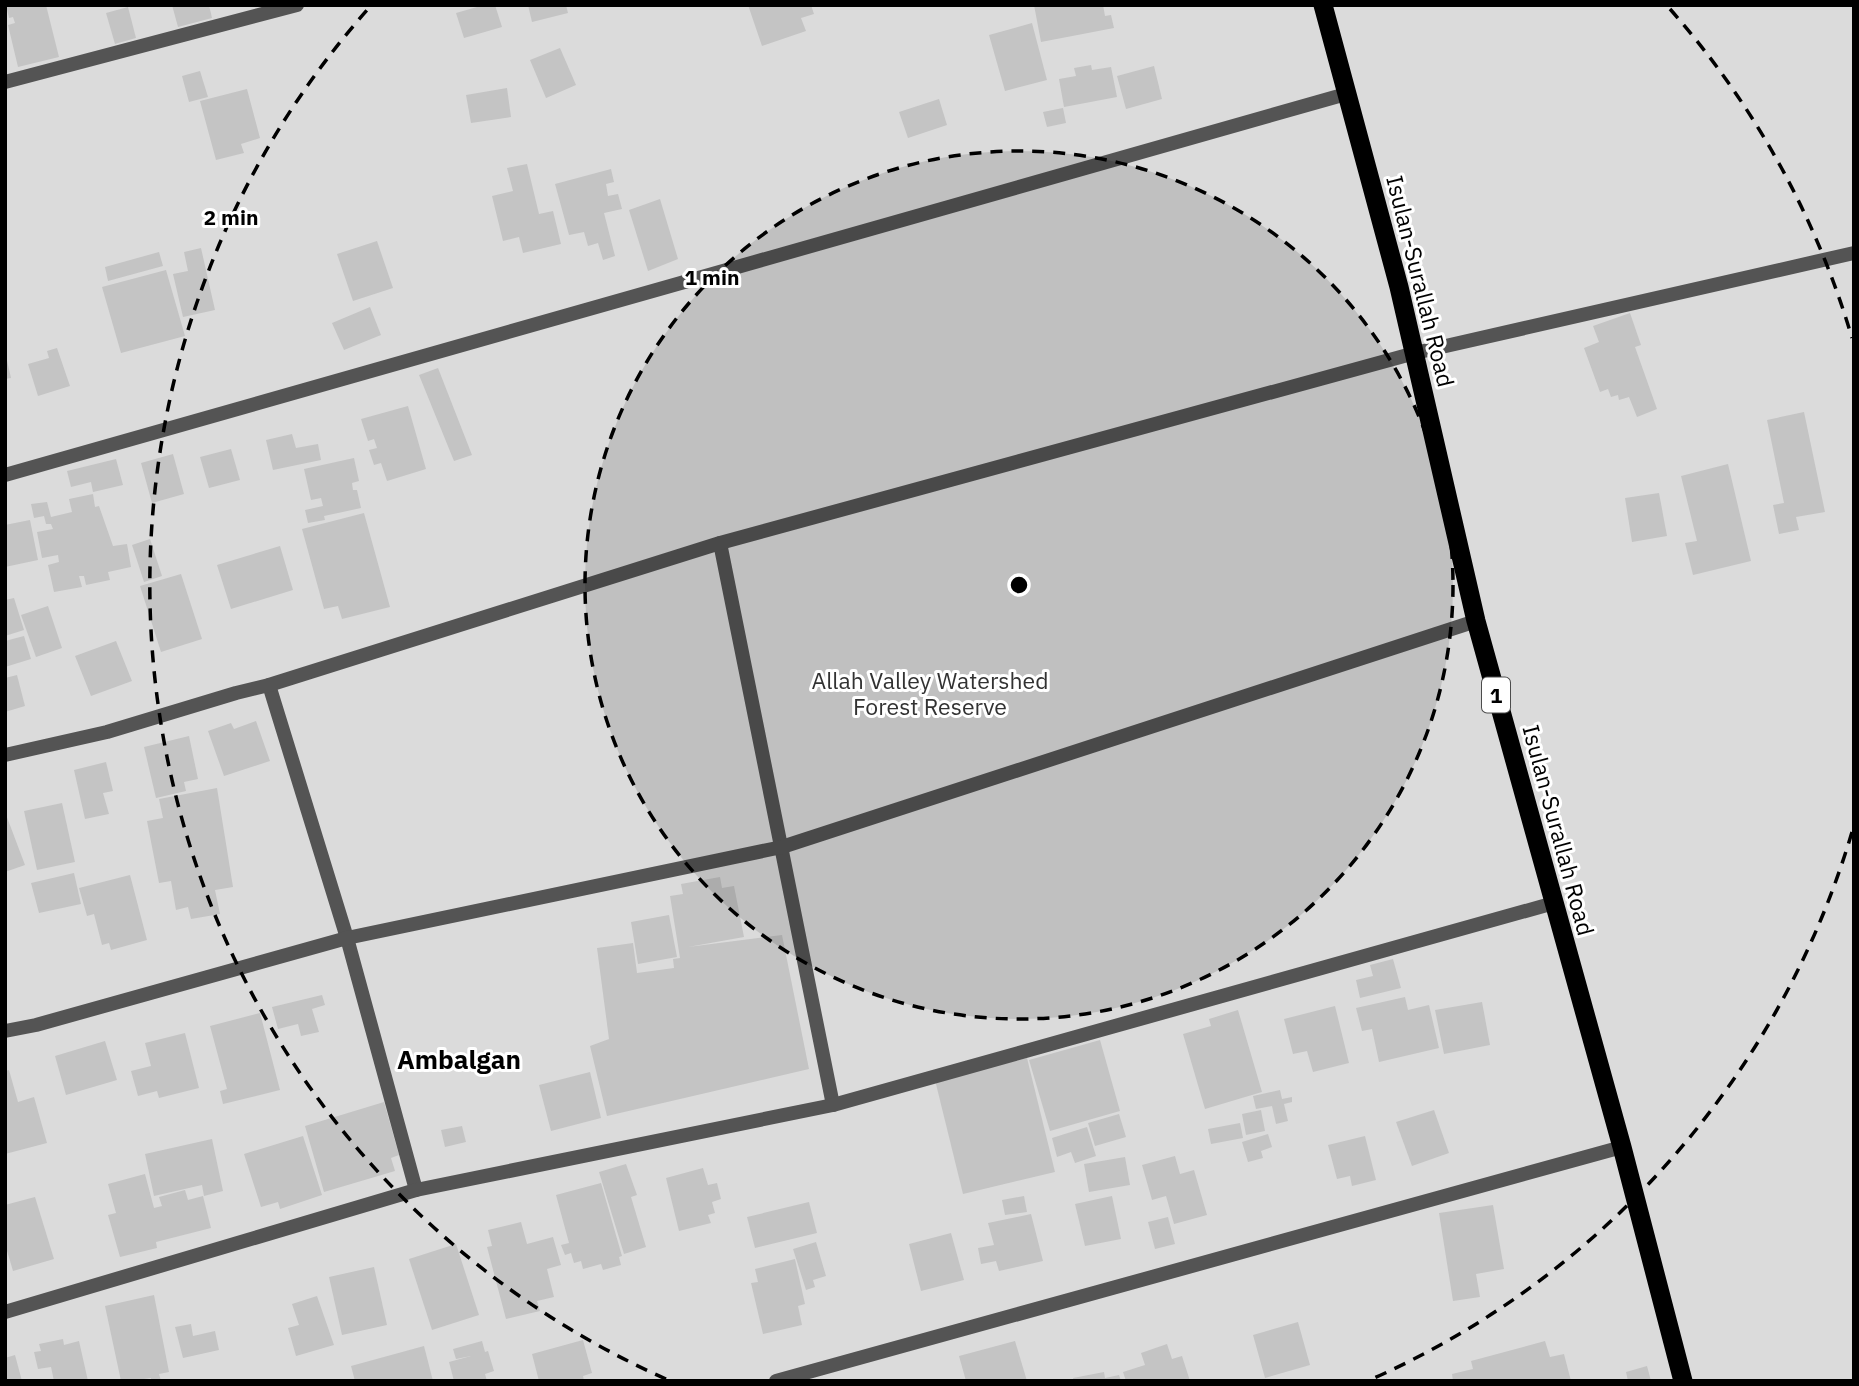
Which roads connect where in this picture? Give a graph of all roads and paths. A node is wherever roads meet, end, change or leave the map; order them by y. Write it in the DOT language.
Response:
graph roads {
  1 [pos="297,5"];
  2 [pos="1323,5"];
  3 [pos="5,82"];
  4 [pos="1346,94"];
  5 [pos="1854,253"];
  6 [pos="1415,353"];
  7 [pos="5,475"];
  8 [pos="720,543"];
  9 [pos="1476,621"];
  10 [pos="269,685"];
  11 [pos="5,755"];
  12 [pos="782,847"];
  13 [pos="1554,903"];
  14 [pos="347,938"];
  15 [pos="5,1031"];
  16 [pos="833,1105"];
  17 [pos="1622,1147"];
  18 [pos="416,1189"];
  19 [pos="5,1312"];
  20 [pos="776,1381"];
  21 [pos="1683,1381"];
  1 -- 3 [label="street"];
  2 -- 4 [label="highway, Isulan-Surallah Road / 1"];
  4 -- 6 [label="highway, Isulan-Surallah Road / 1"];
  4 -- 7 [label="street"];
  5 -- 6 [label="street"];
  6 -- 8 [label="street"];
  6 -- 9 [label="highway, Isulan-Surallah Road / 1"];
  8 -- 10 [label="street"];
  8 -- 12 [label="street"];
  9 -- 12 [label="street"];
  9 -- 13 [label="highway, Isulan-Surallah Road / 1"];
  10 -- 11 [label="street"];
  10 -- 14 [label="street"];
  12 -- 14 [label="street"];
  12 -- 16 [label="street"];
  13 -- 16 [label="street"];
  13 -- 17 [label="highway, Isulan-Surallah Road / 1"];
  14 -- 15 [label="street"];
  14 -- 18 [label="street"];
  16 -- 18 [label="street"];
  17 -- 20 [label="street"];
  17 -- 21 [label="highway, Isulan-Surallah Road / 1"];
  18 -- 19 [label="street"];
}
